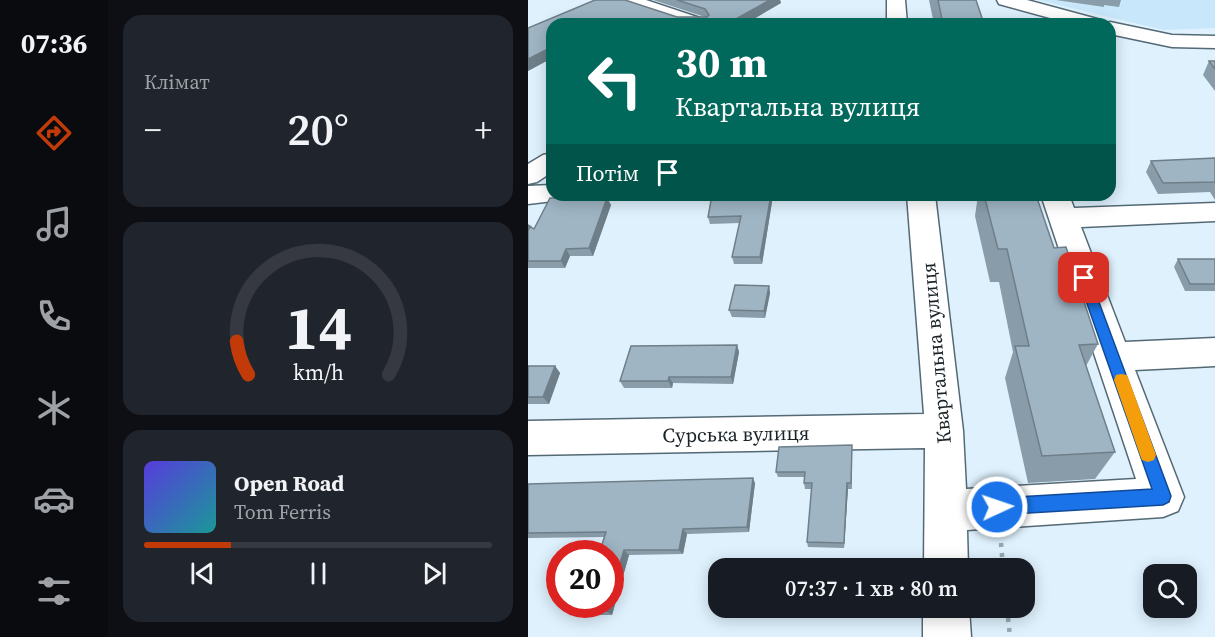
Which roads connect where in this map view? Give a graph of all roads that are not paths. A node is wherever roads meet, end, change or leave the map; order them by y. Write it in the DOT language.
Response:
graph roads {
  1 [pos="628,0"];
  2 [pos="896,0"];
  3 [pos="998,5"];
  4 [pos="681,18"];
  5 [pos="897,18"];
  6 [pos="1064,18"];
  7 [pos="1116,29"];
  8 [pos="1215,42"];
  9 [pos="546,165"];
  10 [pos="528,176"];
  11 [pos="546,194"];
  12 [pos="528,195"];
  13 [pos="922,201"];
  14 [pos="1058,207"];
  15 [pos="1215,212"];
  16 [pos="1215,352"];
  17 [pos="1113,357"];
  18 [pos="944,431"];
  19 [pos="528,438"];
  20 [pos="946,511"];
  21 [pos="946,558"];
  22 [pos="946,618"];
  23 [pos="946,637"];
  1 -- 4 [label="street"];
  2 -- 5 [label="street"];
  3 -- 6 [label="street"];
  7 -- 8 [label="street"];
  9 -- 10 [label="street"];
  11 -- 12 [label="street"];
  13 -- 18 [label="street, Квартальна вулиця"];
  14 -- 15 [label="street"];
  14 -- 17 [label="street"];
  16 -- 17 [label="street"];
  17 -- 20 [label="street"];
  18 -- 19 [label="street, Сурська вулиця"];
  18 -- 20 [label="street, Квартальна вулиця"];
  20 -- 21 [label="street, Квартальна вулиця"];
  22 -- 23 [label="street"];
}
